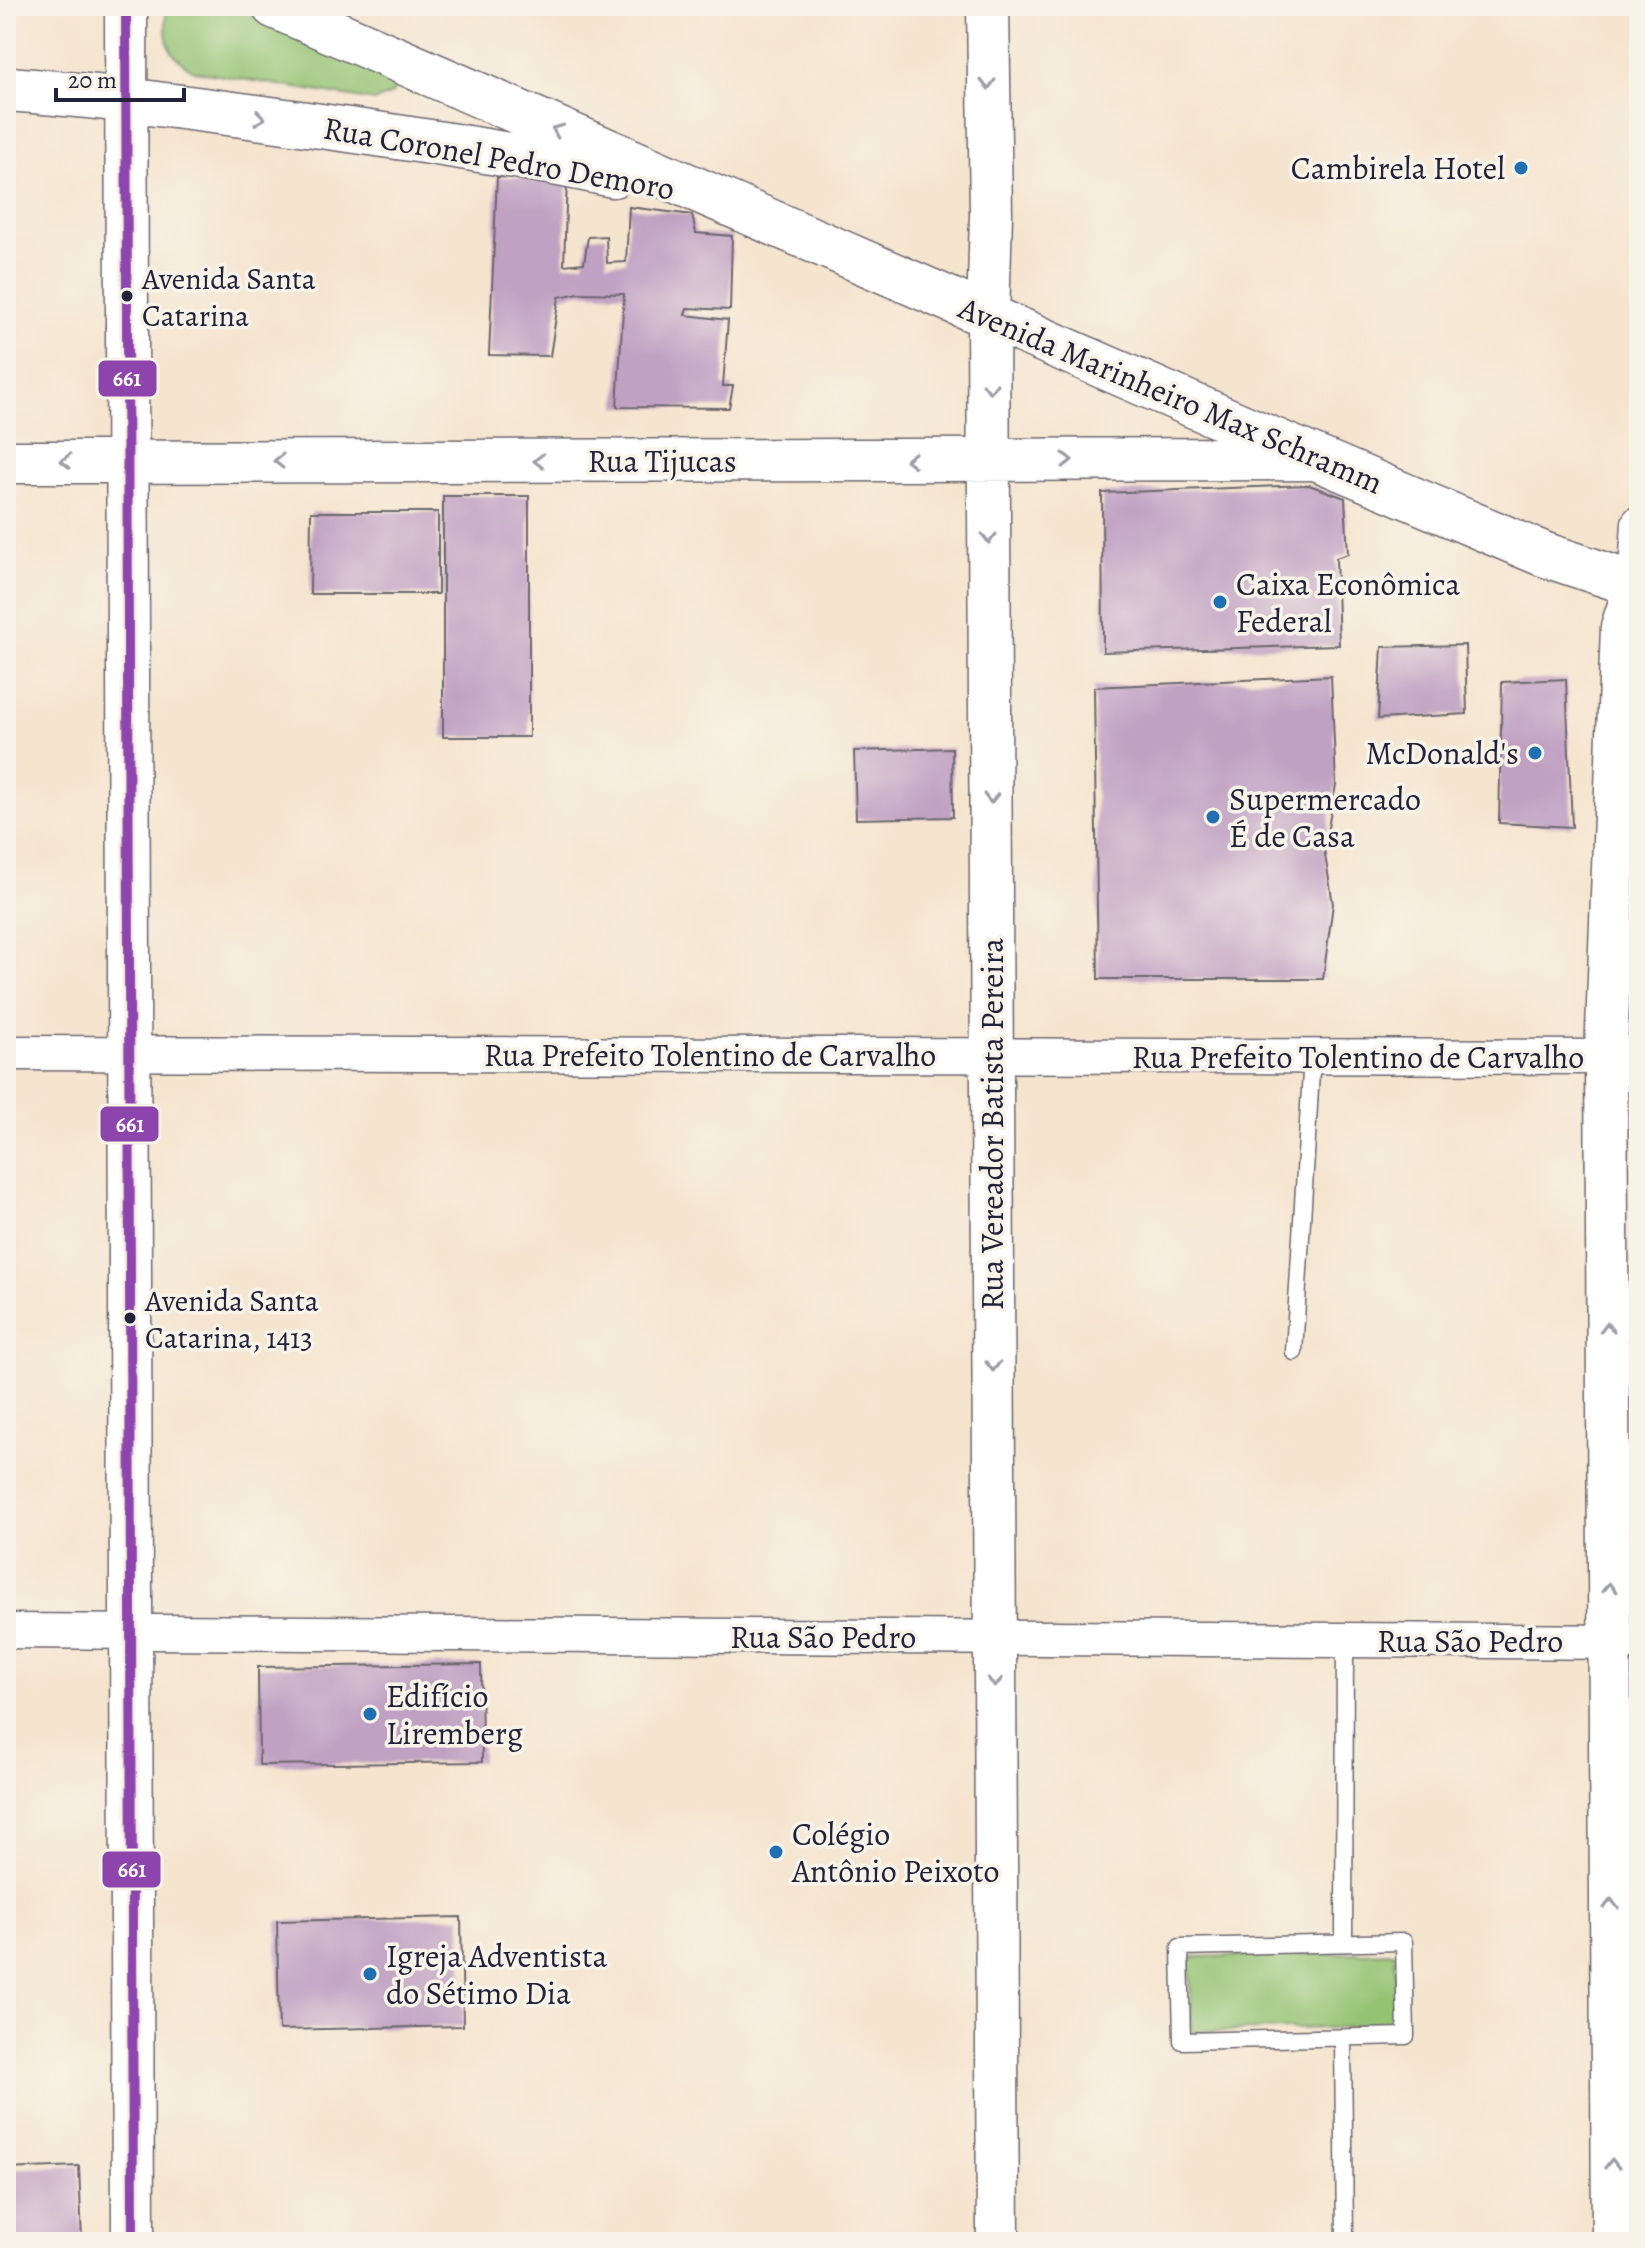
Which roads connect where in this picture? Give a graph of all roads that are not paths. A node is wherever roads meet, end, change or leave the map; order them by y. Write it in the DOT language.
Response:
graph roads {
  1 [pos="126,6"];
  2 [pos="274,6"];
  3 [pos="988,6"];
  4 [pos="6,89"];
  5 [pos="125,100"];
  6 [pos="705,195"];
  7 [pos="988,317"];
  8 [pos="1319,459"];
  9 [pos="989,460"];
  10 [pos="126,461"];
  11 [pos="6,462"];
  12 [pos="1639,523"];
  13 [pos="1637,588"];
  14 [pos="6,1053"];
  15 [pos="129,1053"];
  16 [pos="992,1055"];
  17 [pos="1312,1056"];
  18 [pos="1606,1057"];
  19 [pos="1294,1352"];
  20 [pos="6,1631"];
  21 [pos="132,1632"];
  22 [pos="995,1637"];
  23 [pos="1345,1640"];
  24 [pos="1624,1642"];
  25 [pos="1344,1943"];
  26 [pos="1343,2038"];
  27 [pos="133,2242"];
  28 [pos="998,2242"];
  29 [pos="1345,2242"];
  30 [pos="1613,2242"];
  1 -- 5 [label="street"];
  6 -- 2 [label="main road, one-way"];
  3 -- 7 [label="street, Rua Vereador Batista Pereira, one-way"];
  4 -- 5 [label="main road, Rua Coronel Pedro Demoro"];
  5 -- 6 [label="main road, Rua Coronel Pedro Demoro, one-way"];
  5 -- 10 [label="street"];
  6 -- 7 [label="main road, Avenida Marinheiro Max Schramm"];
  7 -- 8 [label="main road, Avenida Marinheiro Max Schramm"];
  7 -- 9 [label="street, Rua Vereador Batista Pereira, one-way"];
  9 -- 8 [label="street, Rua Tijucas, one-way"];
  8 -- 13 [label="main road, Avenida Marinheiro Max Schramm"];
  9 -- 10 [label="street, Rua Tijucas, one-way"];
  9 -- 16 [label="street, Rua Vereador Batista Pereira, one-way"];
  10 -- 11 [label="street, Rua Tijucas, one-way"];
  10 -- 15 [label="street"];
  12 -- 13 [label="street"];
  13 -- 18 [label="street"];
  14 -- 15 [label="street, Rua Prefeito Tolentino de Carvalho"];
  15 -- 16 [label="street, Rua Prefeito Tolentino de Carvalho"];
  15 -- 21 [label="street"];
  16 -- 17 [label="street, Rua Prefeito Tolentino de Carvalho"];
  16 -- 22 [label="street, Rua Vereador Batista Pereira, one-way"];
  17 -- 18 [label="street, Rua Prefeito Tolentino de Carvalho"];
  17 -- 19 [label="lane"];
  24 -- 18 [label="street, one-way"];
  20 -- 21 [label="street, Rua São Pedro"];
  21 -- 22 [label="street, Rua São Pedro"];
  21 -- 27 [label="street"];
  22 -- 23 [label="street, Rua São Pedro"];
  22 -- 28 [label="street, Rua Vereador Batista Pereira, one-way"];
  23 -- 24 [label="street, Rua São Pedro"];
  23 -- 25 [label="lane"];
  30 -- 24 [label="street, one-way"];
  25 -- 26 [label="lane"];
  25 -- 26 [label="lane"];
  26 -- 29 [label="lane"];
}
